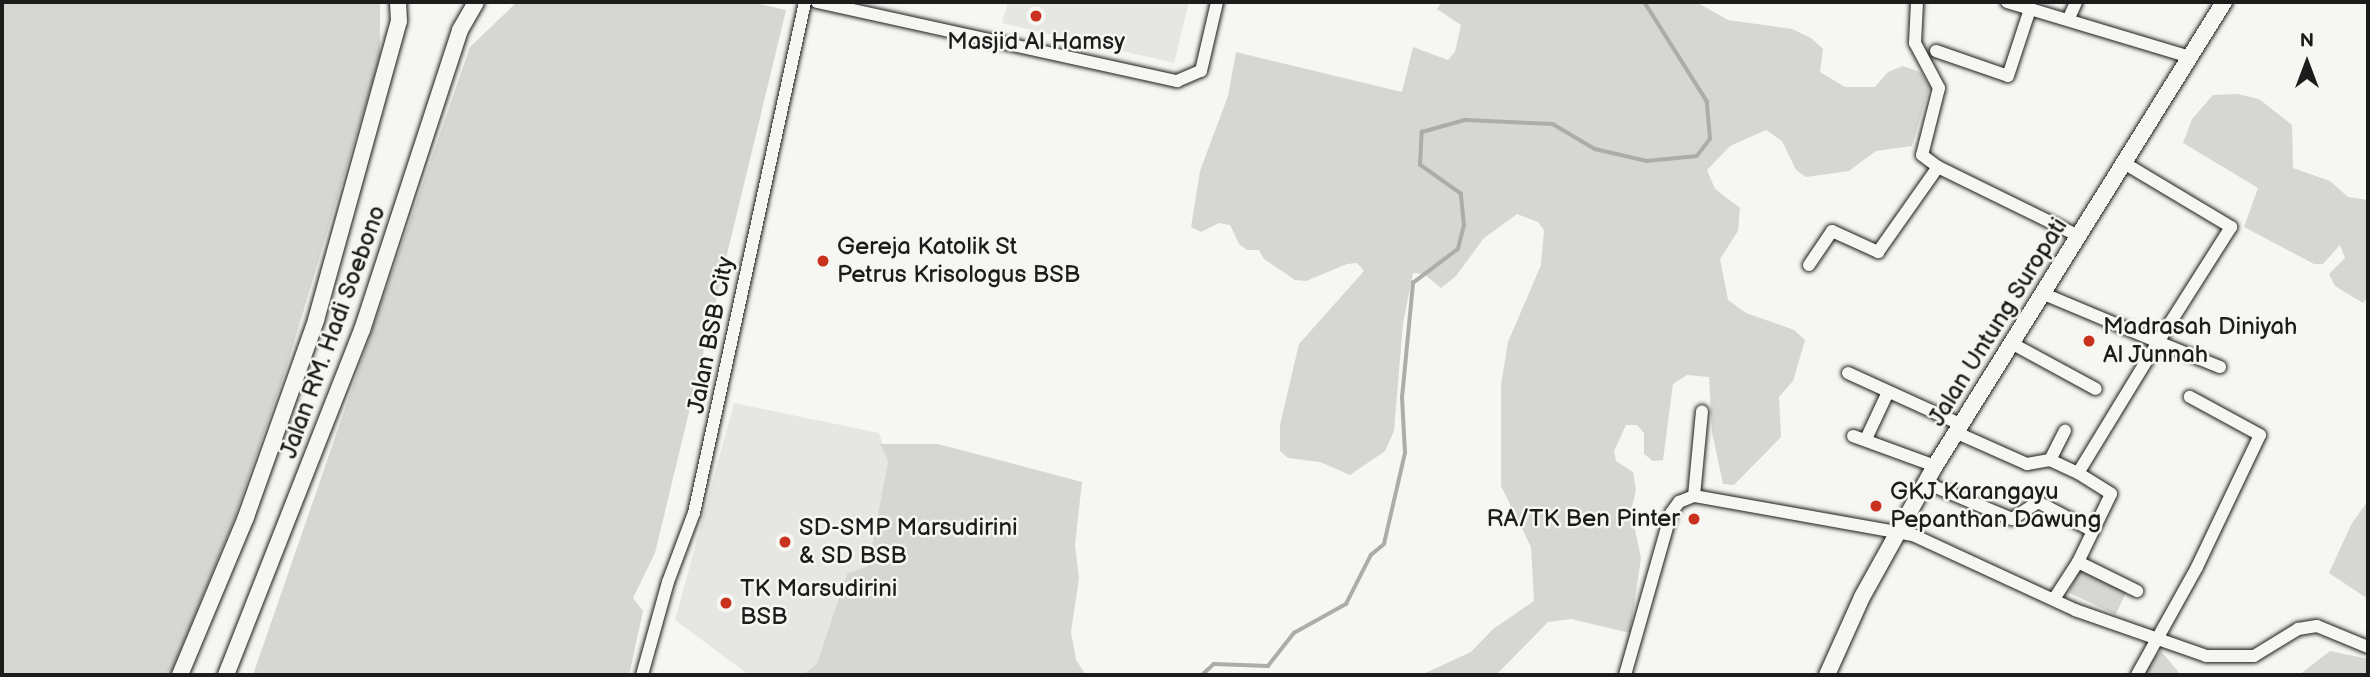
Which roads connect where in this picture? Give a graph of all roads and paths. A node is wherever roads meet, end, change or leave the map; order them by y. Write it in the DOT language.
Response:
graph roads {
  1 [pos="398,2"];
  2 [pos="476,2"];
  3 [pos="805,2"];
  4 [pos="817,2"];
  5 [pos="1217,2"];
  6 [pos="1917,2"];
  7 [pos="2007,2"];
  8 [pos="2076,2"];
  9 [pos="2224,2"];
  10 [pos="2030,9"];
  11 [pos="2069,18"];
  12 [pos="1936,51"];
  13 [pos="2190,57"];
  14 [pos="2124,163"];
  15 [pos="1938,167"];
  16 [pos="2080,236"];
  17 [pos="1809,265"];
  18 [pos="2044,294"];
  19 [pos="2158,342"];
  20 [pos="2013,344"];
  21 [pos="2220,367"];
  22 [pos="1847,373"];
  23 [pos="2096,389"];
  24 [pos="1888,392"];
  25 [pos="2190,397"];
  26 [pos="1702,411"];
  27 [pos="1958,428"];
  28 [pos="2065,431"];
  29 [pos="1853,436"];
  30 [pos="1866,439"];
  31 [pos="2050,460"];
  32 [pos="1936,466"];
  33 [pos="2078,472"];
  34 [pos="1926,483"];
  35 [pos="1695,496"];
  36 [pos="2093,531"];
  37 [pos="1897,532"];
  38 [pos="2078,562"];
  39 [pos="2137,591"];
  40 [pos="2054,599"];
  41 [pos="2158,640"];
  42 [pos="2368,647"];
  43 [pos="643,674"];
  44 [pos="180,675"];
  45 [pos="226,675"];
  46 [pos="1625,675"];
  47 [pos="1827,675"];
  48 [pos="2137,675"];
  1 -- 44 [label="main road, Jalan RM. Hadi Soebono"];
  2 -- 45 [label="main road, Jalan RM. Hadi Soebono"];
  3 -- 43 [label="street, Jalan BSB City"];
  4 -- 5 [label="street"];
  6 -- 15 [label="street"];
  7 -- 10 [label="street"];
  8 -- 11 [label="street"];
  9 -- 13 [label="main road, Jalan Untung Suropati"];
  10 -- 11 [label="street"];
  10 -- 12 [label="street"];
  11 -- 13 [label="street"];
  13 -- 14 [label="main road, Jalan Untung Suropati"];
  14 -- 16 [label="main road, Jalan Untung Suropati"];
  14 -- 19 [label="street"];
  15 -- 16 [label="street"];
  15 -- 17 [label="street"];
  16 -- 18 [label="main road, Jalan Untung Suropati"];
  18 -- 19 [label="street"];
  18 -- 20 [label="main road, Jalan Untung Suropati"];
  19 -- 21 [label="street"];
  19 -- 33 [label="street"];
  20 -- 23 [label="street"];
  20 -- 27 [label="main road, Jalan Untung Suropati"];
  22 -- 24 [label="street"];
  24 -- 27 [label="street"];
  24 -- 30 [label="street"];
  25 -- 41 [label="street"];
  26 -- 35 [label="street"];
  27 -- 31 [label="street"];
  27 -- 32 [label="main road, Jalan Untung Suropati"];
  28 -- 31 [label="street"];
  29 -- 30 [label="street"];
  30 -- 32 [label="street"];
  31 -- 33 [label="street"];
  32 -- 34 [label="main road, Jalan Untung Suropati"];
  33 -- 36 [label="street"];
  34 -- 36 [label="street"];
  34 -- 37 [label="main road, Jalan Untung Suropati"];
  35 -- 37 [label="street"];
  35 -- 46 [label="street"];
  36 -- 38 [label="street"];
  37 -- 40 [label="street"];
  37 -- 47 [label="main road, Jalan Untung Suropati"];
  38 -- 39 [label="street"];
  38 -- 40 [label="street"];
  40 -- 41 [label="street"];
  41 -- 42 [label="street"];
  41 -- 48 [label="street"];
}
